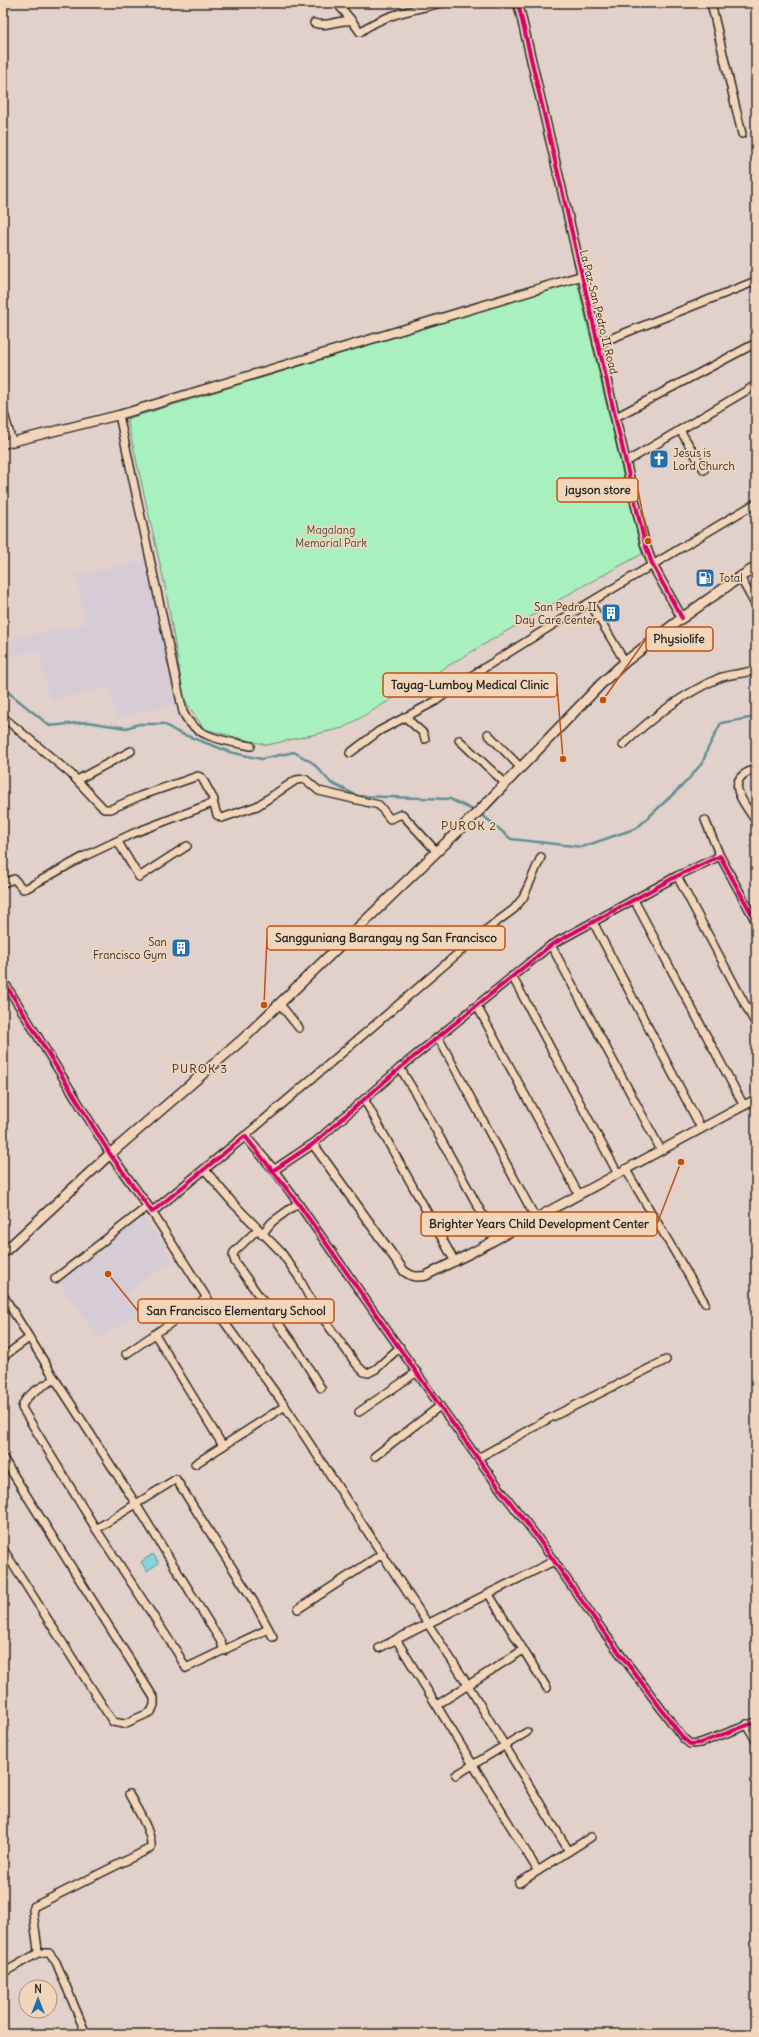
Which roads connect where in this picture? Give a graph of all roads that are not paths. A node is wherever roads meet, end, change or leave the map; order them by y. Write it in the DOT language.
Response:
graph roads {
  1 [pos="337,3"];
  2 [pos="442,3"];
  3 [pos="518,3"];
  4 [pos="711,3"];
  5 [pos="352,21"];
  6 [pos="314,23"];
  7 [pos="742,134"];
  8 [pos="581,276"];
  9 [pos="756,281"];
  10 [pos="756,343"];
  11 [pos="597,344"];
  12 [pos="756,385"];
  13 [pos="3,410"];
  14 [pos="119,415"];
  15 [pos="616,418"];
  16 [pos="680,430"];
  17 [pos="12,442"];
  18 [pos="3,444"];
  19 [pos="626,462"];
  20 [pos="704,470"];
  21 [pos="756,503"];
  22 [pos="653,566"];
  23 [pos="756,567"];
  24 [pos="740,577"];
  25 [pos="590,603"];
  26 [pos="756,606"];
  27 [pos="682,618"];
  28 [pos="625,662"];
  29 [pos="756,669"];
  30 [pos="3,717"];
  31 [pos="405,717"];
  32 [pos="488,734"];
  33 [pos="425,739"];
  34 [pos="459,740"];
  35 [pos="623,744"];
  36 [pos="251,746"];
  37 [pos="131,751"];
  38 [pos="350,753"];
  39 [pos="521,768"];
  40 [pos="756,769"];
  41 [pos="77,780"];
  42 [pos="506,784"];
  43 [pos="212,802"];
  44 [pos="705,820"];
  45 [pos="756,822"];
  46 [pos="118,842"];
  47 [pos="187,846"];
  48 [pos="437,852"];
  49 [pos="720,856"];
  50 [pos="541,857"];
  51 [pos="677,876"];
  52 [pos="3,882"];
  53 [pos="634,900"];
  54 [pos="593,922"];
  55 [pos="756,922"];
  56 [pos="552,945"];
  57 [pos="512,976"];
  58 [pos="3,980"];
  59 [pos="279,1003"];
  60 [pos="477,1006"];
  61 [pos="756,1025"];
  62 [pos="300,1028"];
  63 [pos="438,1037"];
  64 [pos="400,1068"];
  65 [pos="364,1099"];
  66 [pos="756,1099"];
  67 [pos="744,1106"];
  68 [pos="701,1128"];
  69 [pos="245,1136"];
  70 [pos="313,1144"];
  71 [pos="660,1150"];
  72 [pos="110,1154"];
  73 [pos="205,1170"];
  74 [pos="274,1170"];
  75 [pos="626,1170"];
  76 [pos="618,1174"];
  77 [pos="579,1195"];
  78 [pos="298,1203"];
  79 [pos="150,1210"];
  80 [pos="535,1217"];
  81 [pos="260,1232"];
  82 [pos="496,1239"];
  83 [pos="3,1253"];
  84 [pos="455,1262"];
  85 [pos="54,1279"];
  86 [pos="3,1295"];
  87 [pos="207,1298"];
  88 [pos="705,1303"];
  89 [pos="155,1334"];
  90 [pos="29,1338"];
  91 [pos="400,1347"];
  92 [pos="126,1354"];
  93 [pos="3,1357"];
  94 [pos="666,1360"];
  95 [pos="417,1372"];
  96 [pos="55,1379"];
  97 [pos="321,1388"];
  98 [pos="285,1406"];
  99 [pos="440,1406"];
  100 [pos="359,1412"];
  101 [pos="223,1446"];
  102 [pos="375,1456"];
  103 [pos="3,1458"];
  104 [pos="478,1458"];
  105 [pos="195,1464"];
  106 [pos="136,1504"];
  107 [pos="96,1528"];
  108 [pos="3,1549"];
  109 [pos="382,1554"];
  110 [pos="554,1561"];
  111 [pos="488,1593"];
  112 [pos="298,1609"];
  113 [pos="427,1624"];
  114 [pos="268,1629"];
  115 [pos="273,1637"];
  116 [pos="396,1639"];
  117 [pos="379,1648"];
  118 [pos="523,1650"];
  119 [pos="224,1651"];
  120 [pos="468,1685"];
  121 [pos="547,1688"];
  122 [pos="437,1705"];
  123 [pos="756,1722"];
  124 [pos="747,1724"];
  125 [pos="527,1732"];
  126 [pos="756,1741"];
  127 [pos="505,1746"];
  128 [pos="473,1765"];
  129 [pos="456,1775"];
  130 [pos="129,1794"];
  131 [pos="591,1837"];
  132 [pos="569,1851"];
  133 [pos="538,1871"];
  134 [pos="519,1883"];
  135 [pos="38,1953"];
  136 [pos="3,1973"];
  137 [pos="86,2034"];
  1 -- 5 [label="street"];
  2 -- 5 [label="street"];
  3 -- 8 [label="street, La Paz-San Pedro II Road"];
  4 -- 7 [label="street"];
  5 -- 6 [label="street"];
  8 -- 11 [label="street, La Paz-San Pedro II Road"];
  8 -- 14 [label="street"];
  9 -- 11 [label="street"];
  10 -- 15 [label="street"];
  11 -- 15 [label="street, La Paz-San Pedro II Road"];
  12 -- 16 [label="street"];
  13 -- 17 [label="street"];
  14 -- 17 [label="street"];
  14 -- 36 [label="street"];
  15 -- 19 [label="street, La Paz-San Pedro II Road"];
  16 -- 19 [label="street"];
  16 -- 20 [label="street"];
  17 -- 18 [label="street"];
  19 -- 22 [label="street, La Paz-San Pedro II Road"];
  21 -- 22 [label="street"];
  22 -- 25 [label="street"];
  22 -- 27 [label="street, La Paz-San Pedro II Road"];
  23 -- 24 [label="main road"];
  24 -- 26 [label="street"];
  24 -- 27 [label="main road"];
  25 -- 28 [label="street"];
  25 -- 31 [label="street"];
  27 -- 28 [label="main road"];
  28 -- 39 [label="main road"];
  29 -- 35 [label="street"];
  30 -- 41 [label="street"];
  31 -- 33 [label="street"];
  31 -- 38 [label="street"];
  32 -- 39 [label="street"];
  34 -- 42 [label="street"];
  37 -- 41 [label="street"];
  39 -- 42 [label="main road"];
  40 -- 45 [label="street"];
  41 -- 43 [label="street"];
  42 -- 48 [label="main road"];
  43 -- 46 [label="street"];
  43 -- 48 [label="street"];
  44 -- 49 [label="street"];
  46 -- 47 [label="street"];
  46 -- 52 [label="street"];
  48 -- 59 [label="main road"];
  49 -- 51 [label="street"];
  49 -- 55 [label="street"];
  50 -- 69 [label="street"];
  51 -- 53 [label="street"];
  51 -- 61 [label="street"];
  53 -- 54 [label="street"];
  53 -- 67 [label="street"];
  54 -- 56 [label="street"];
  54 -- 68 [label="street"];
  56 -- 57 [label="street"];
  56 -- 71 [label="street"];
  57 -- 60 [label="street"];
  57 -- 76 [label="street"];
  58 -- 72 [label="street"];
  59 -- 62 [label="street"];
  59 -- 72 [label="main road"];
  60 -- 63 [label="street"];
  60 -- 77 [label="street"];
  63 -- 64 [label="street"];
  63 -- 80 [label="street"];
  64 -- 65 [label="street"];
  64 -- 82 [label="street"];
  65 -- 70 [label="street"];
  65 -- 84 [label="street"];
  66 -- 67 [label="street"];
  67 -- 68 [label="street"];
  68 -- 71 [label="street"];
  69 -- 73 [label="street"];
  69 -- 74 [label="street"];
  70 -- 74 [label="street"];
  70 -- 84 [label="street"];
  71 -- 75 [label="street"];
  72 -- 79 [label="street"];
  72 -- 83 [label="main road"];
  73 -- 79 [label="street"];
  73 -- 81 [label="street"];
  74 -- 78 [label="street"];
  75 -- 76 [label="street"];
  75 -- 88 [label="street"];
  76 -- 77 [label="street"];
  77 -- 80 [label="street"];
  78 -- 81 [label="street"];
  78 -- 91 [label="street"];
  79 -- 85 [label="street"];
  79 -- 87 [label="street"];
  80 -- 82 [label="street"];
  81 -- 91 [label="street"];
  81 -- 97 [label="street"];
  82 -- 84 [label="street"];
  86 -- 90 [label="street"];
  87 -- 89 [label="street"];
  87 -- 98 [label="street"];
  89 -- 92 [label="street"];
  89 -- 101 [label="street"];
  90 -- 93 [label="street"];
  90 -- 96 [label="street"];
  91 -- 95 [label="street"];
  94 -- 104 [label="street"];
  95 -- 99 [label="street"];
  95 -- 100 [label="street"];
  96 -- 106 [label="street"];
  96 -- 107 [label="street"];
  98 -- 101 [label="street"];
  98 -- 109 [label="street"];
  99 -- 102 [label="street"];
  99 -- 104 [label="street"];
  101 -- 105 [label="street"];
  103 -- 108 [label="street"];
  104 -- 110 [label="street"];
  106 -- 107 [label="street"];
  106 -- 114 [label="street"];
  106 -- 119 [label="street"];
  107 -- 119 [label="street"];
  109 -- 112 [label="street"];
  109 -- 113 [label="street"];
  110 -- 111 [label="street"];
  110 -- 124 [label="street"];
  111 -- 113 [label="street"];
  111 -- 118 [label="street"];
  113 -- 116 [label="street"];
  113 -- 120 [label="street"];
  114 -- 115 [label="street"];
  114 -- 119 [label="street"];
  116 -- 117 [label="street"];
  116 -- 122 [label="street"];
  118 -- 120 [label="street"];
  118 -- 121 [label="street"];
  120 -- 122 [label="street"];
  120 -- 127 [label="street"];
  122 -- 128 [label="street"];
  123 -- 124 [label="street"];
  124 -- 126 [label="street"];
  125 -- 127 [label="street"];
  127 -- 128 [label="street"];
  127 -- 132 [label="street"];
  128 -- 129 [label="street"];
  128 -- 133 [label="street"];
  130 -- 135 [label="street"];
  131 -- 132 [label="street"];
  132 -- 133 [label="street"];
  133 -- 134 [label="street"];
  135 -- 136 [label="street"];
  135 -- 137 [label="street"];
}
